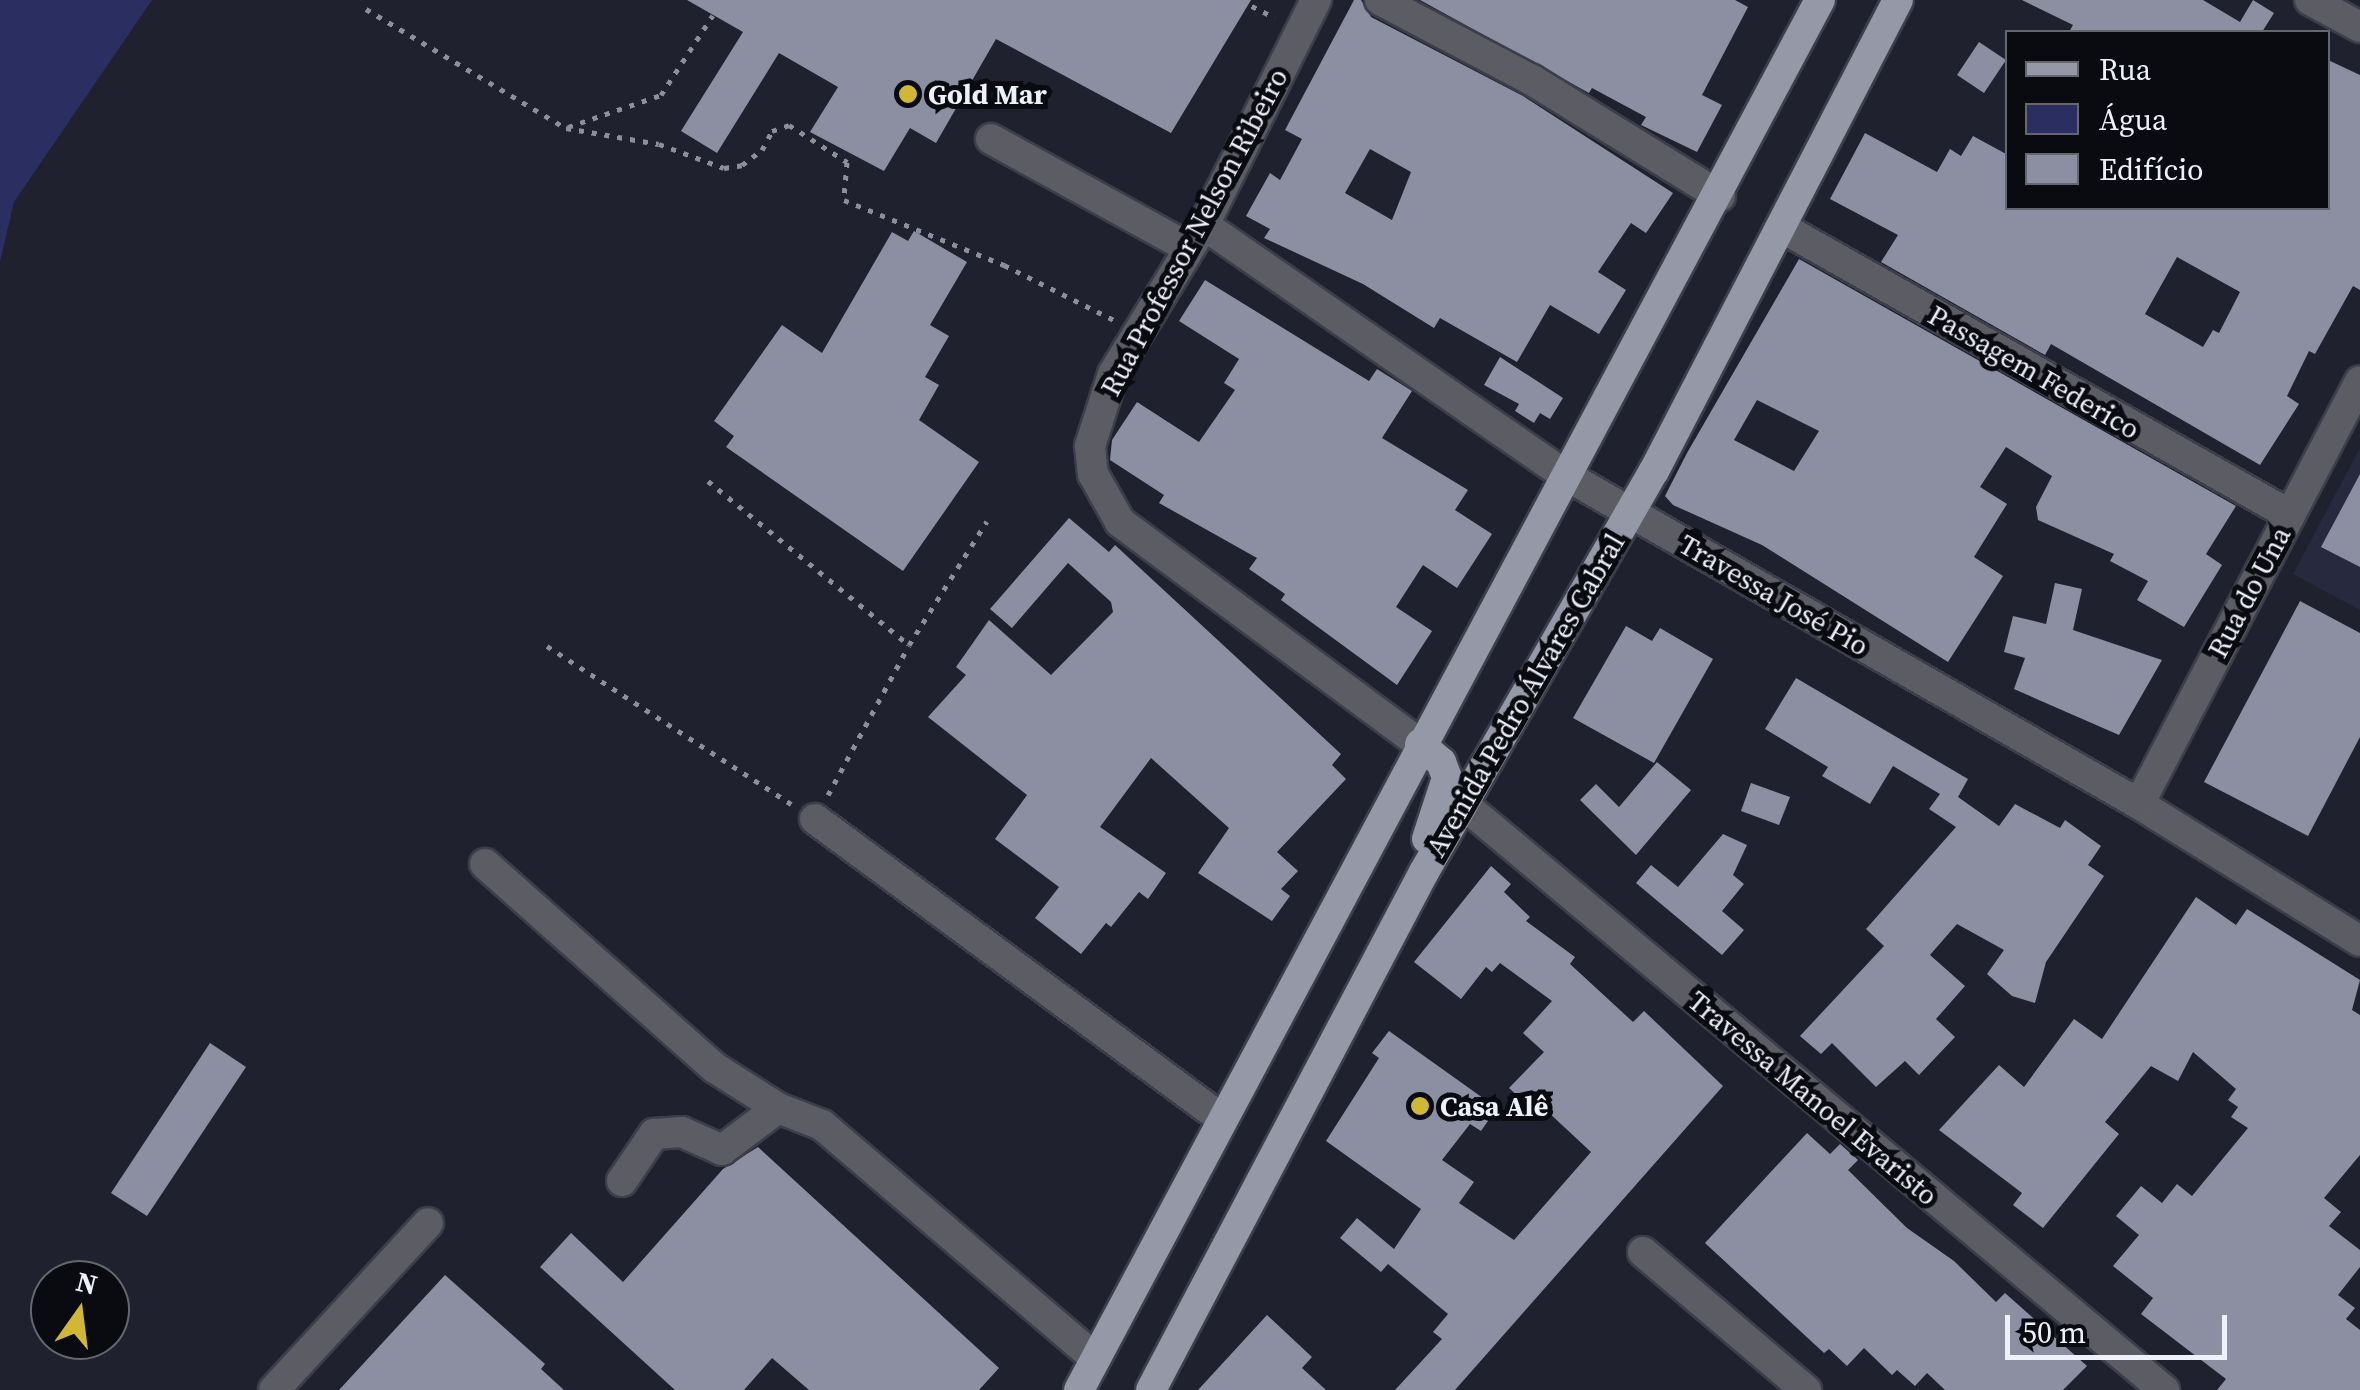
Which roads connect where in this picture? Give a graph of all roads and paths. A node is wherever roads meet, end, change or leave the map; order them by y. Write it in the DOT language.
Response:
graph roads {
  1 [pos="1240,0"];
  2 [pos="1316,0"];
  3 [pos="1380,0"];
  4 [pos="1820,0"];
  5 [pos="1898,0"];
  6 [pos="2310,0"];
  7 [pos="366,9"];
  8 [pos="713,15"];
  9 [pos="1275,18"];
  10 [pos="2360,27"];
  11 [pos="566,128"];
  12 [pos="991,139"];
  13 [pos="1720,196"];
  14 [pos="1781,227"];
  15 [pos="1196,237"];
  16 [pos="1137,332"];
  17 [pos="2360,380"];
  18 [pos="1566,476"];
  19 [pos="708,482"];
  20 [pos="1630,513"];
  21 [pos="2290,516"];
  22 [pos="987,520"];
  23 [pos="909,645"];
  24 [pos="547,646"];
  25 [pos="1420,744"];
  26 [pos="1463,804"];
  27 [pos="2139,804"];
  28 [pos="814,819"];
  29 [pos="485,864"];
  30 [pos="1424,872"];
  31 [pos="2360,942"];
  32 [pos="778,1108"];
  33 [pos="1222,1118"];
  34 [pos="622,1180"];
  35 [pos="428,1223"];
  36 [pos="1643,1252"];
  37 [pos="1096,1358"];
  38 [pos="274,1390"];
  39 [pos="1079,1390"];
  40 [pos="1151,1390"];
  41 [pos="1806,1390"];
  42 [pos="2164,1390"];
  1 -- 9 [label="path"];
  2 -- 15 [label="street, Rua Professor Nelson Ribeiro"];
  3 -- 13 [label="street"];
  4 -- 13 [label="main road"];
  5 -- 14 [label="main road, Avenida Pedro Álvares Cabral"];
  6 -- 10 [label="street"];
  7 -- 11 [label="path"];
  8 -- 11 [label="path"];
  11 -- 16 [label="path"];
  12 -- 15 [label="street, Travessa José Pio"];
  13 -- 18 [label="main road"];
  14 -- 20 [label="main road, Avenida Pedro Álvares Cabral"];
  14 -- 21 [label="street, Passagem Federico"];
  15 -- 16 [label="street, Rua Professor Nelson Ribeiro"];
  15 -- 18 [label="street, Travessa José Pio"];
  16 -- 25 [label="street, Rua Professor Nelson Ribeiro"];
  17 -- 21 [label="street, Rua do Una"];
  18 -- 20 [label="street, Travessa José Pio"];
  18 -- 25 [label="main road"];
  19 -- 23 [label="path"];
  20 -- 26 [label="main road, Avenida Pedro Álvares Cabral"];
  20 -- 27 [label="street, Travessa José Pio"];
  21 -- 27 [label="street, Rua do Una"];
  22 -- 23 [label="path"];
  23 -- 28 [label="path"];
  24 -- 28 [label="path"];
  25 -- 30 [label="main road"];
  25 -- 33 [label="main road"];
  26 -- 30 [label="main road, Avenida Pedro Álvares Cabral"];
  26 -- 42 [label="street, Travessa Manoel Evaristo"];
  27 -- 31 [label="street, Travessa José Pio"];
  28 -- 33 [label="street"];
  29 -- 32 [label="street"];
  30 -- 40 [label="main road, Avenida Pedro Álvares Cabral"];
  32 -- 34 [label="street"];
  32 -- 37 [label="street"];
  33 -- 37 [label="main road"];
  35 -- 38 [label="street"];
  36 -- 41 [label="street"];
  37 -- 39 [label="main road"];
}
